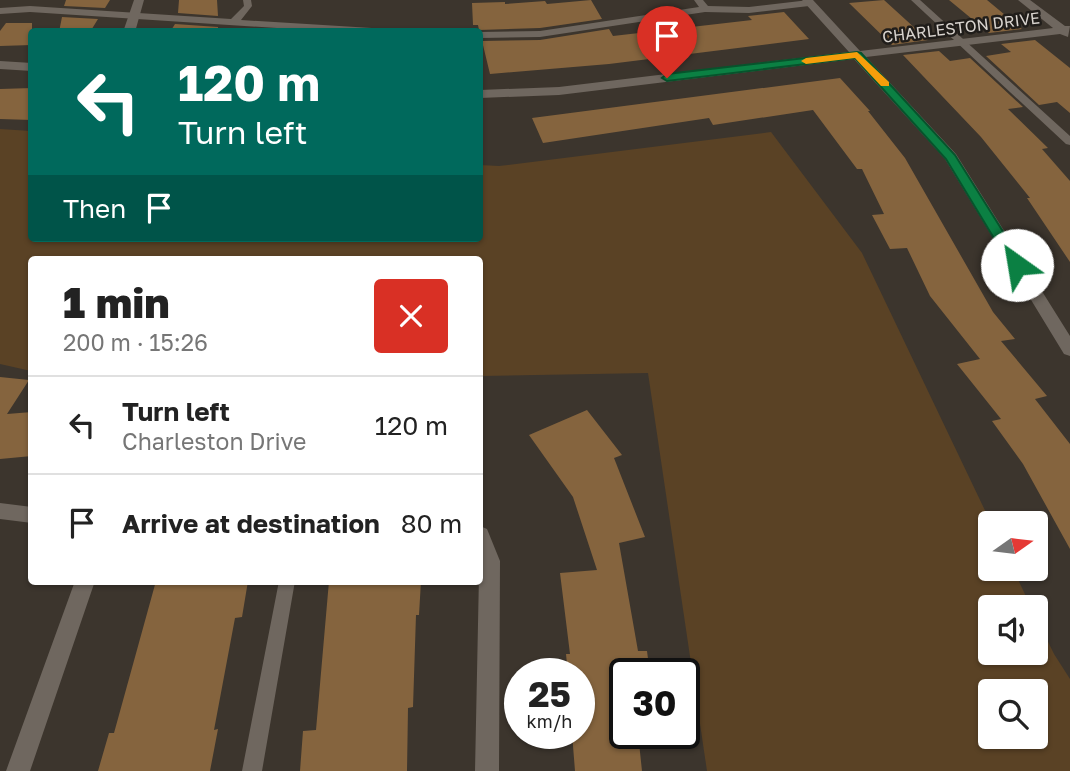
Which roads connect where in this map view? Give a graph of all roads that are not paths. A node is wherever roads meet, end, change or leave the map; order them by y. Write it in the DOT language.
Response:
graph roads {
  1 [pos="138,0"];
  2 [pos="247,0"];
  3 [pos="698,0"];
  4 [pos="915,0"];
  5 [pos="1023,0"];
  6 [pos="808,1"];
  7 [pos="31,5"];
  8 [pos="705,9"];
  9 [pos="0,11"];
  10 [pos="135,16"];
  11 [pos="233,23"];
  12 [pos="131,28"];
  13 [pos="319,28"];
  14 [pos="1067,32"];
  15 [pos="483,35"];
  16 [pos="962,42"];
  17 [pos="857,55"];
  18 [pos="0,65"];
  19 [pos="28,66"];
  20 [pos="483,94"];
  21 [pos="1070,142"];
  22 [pos="1070,350"];
  23 [pos="0,510"];
  24 [pos="28,514"];
  25 [pos="483,544"];
  26 [pos="84,585"];
  27 [pos="286,585"];
  28 [pos="18,771"];
  29 [pos="252,771"];
  30 [pos="487,771"];
  1 -- 10 [label="street"];
  2 -- 11 [label="lane"];
  3 -- 8 [label="lane"];
  4 -- 16 [label="lane"];
  5 -- 14 [label="street"];
  6 -- 8 [label="lane"];
  6 -- 17 [label="street"];
  7 -- 9 [label="lane"];
  7 -- 10 [label="lane"];
  8 -- 15 [label="lane"];
  10 -- 11 [label="lane"];
  10 -- 12 [label="street"];
  11 -- 13 [label="lane"];
  14 -- 16 [label="street, CHARLESTON DRIVE"];
  16 -- 17 [label="street, CHARLESTON DRIVE"];
  16 -- 21 [label="lane"];
  17 -- 20 [label="street, CHARLESTON DRIVE"];
  17 -- 22 [label="street"];
  18 -- 19 [label="street"];
  23 -- 24 [label="street"];
  25 -- 30 [label="street"];
  26 -- 28 [label="street"];
  27 -- 29 [label="lane"];
}
